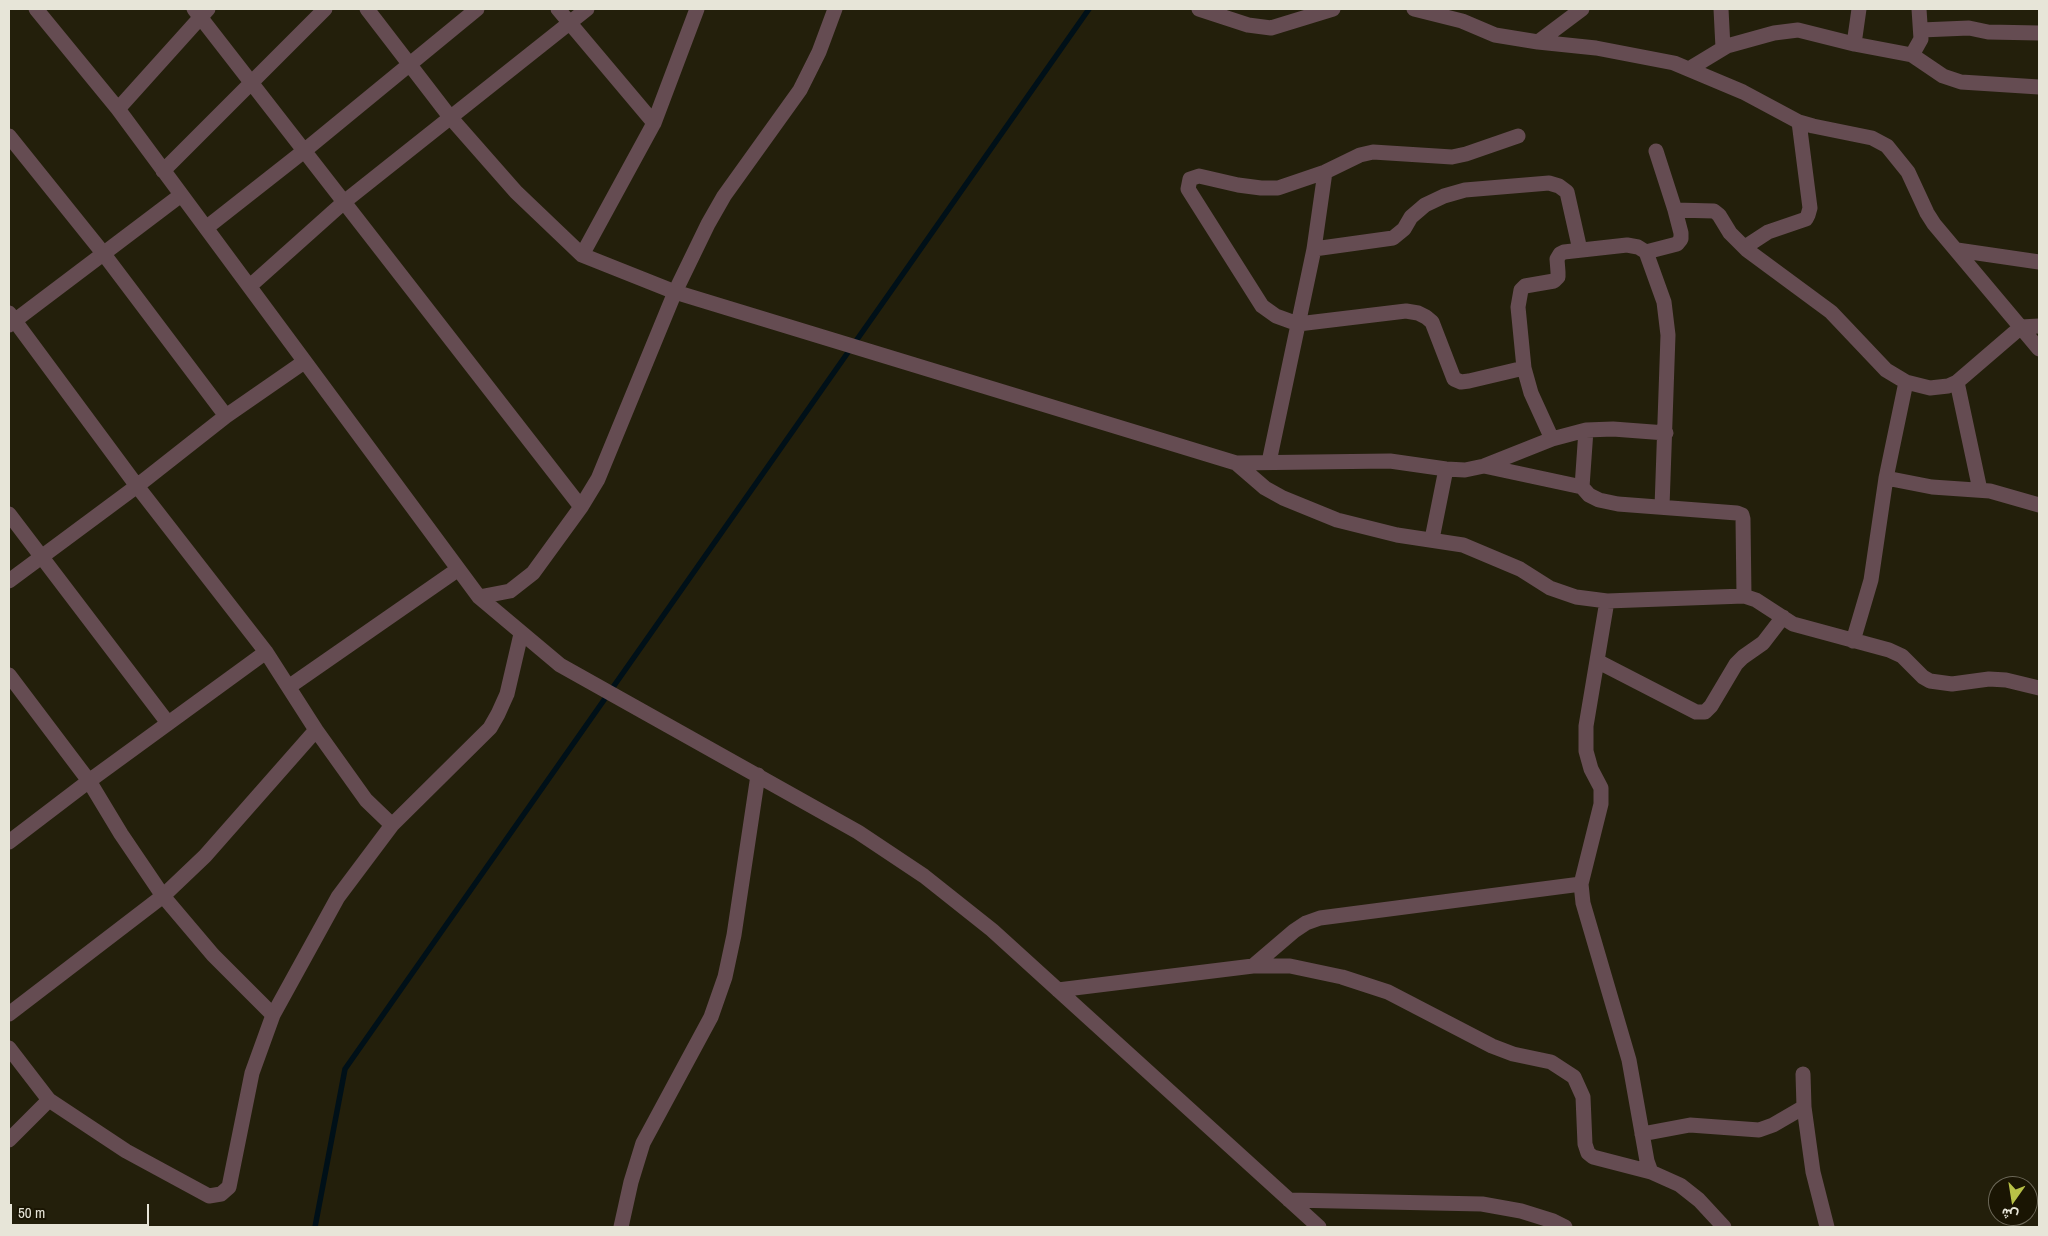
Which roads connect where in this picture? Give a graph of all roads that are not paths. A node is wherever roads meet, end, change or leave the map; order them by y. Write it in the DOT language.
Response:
graph roads {
  1 [pos="36,9"];
  2 [pos="325,9"];
  3 [pos="367,9"];
  4 [pos="476,9"];
  5 [pos="558,9"];
  6 [pos="588,9"];
  7 [pos="697,9"];
  8 [pos="835,9"];
  9 [pos="1199,9"];
  10 [pos="1333,9"];
  11 [pos="1414,9"];
  12 [pos="1582,9"];
  13 [pos="1721,9"];
  14 [pos="1859,9"];
  15 [pos="1919,9"];
  16 [pos="201,11"];
  17 [pos="569,24"];
  18 [pos="1922,30"];
  19 [pos="2039,32"];
  20 [pos="1538,42"];
  21 [pos="1854,44"];
  22 [pos="1724,48"];
  23 [pos="1912,55"];
  24 [pos="410,62"];
  25 [pos="1689,69"];
  26 [pos="251,83"];
  27 [pos="2039,87"];
  28 [pos="118,109"];
  29 [pos="450,117"];
  30 [pos="1799,122"];
  31 [pos="654,123"];
  32 [pos="9,136"];
  33 [pos="1518,136"];
  34 [pos="1656,150"];
  35 [pos="304,151"];
  36 [pos="163,171"];
  37 [pos="1325,172"];
  38 [pos="181,195"];
  39 [pos="344,202"];
  40 [pos="1674,210"];
  41 [pos="206,228"];
  42 [pos="1745,247"];
  43 [pos="1314,249"];
  44 [pos="1580,250"];
  45 [pos="1957,250"];
  46 [pos="1646,252"];
  47 [pos="103,254"];
  48 [pos="582,255"];
  49 [pos="2039,262"];
  50 [pos="250,286"];
  51 [pos="675,292"];
  52 [pos="11,320"];
  53 [pos="1298,324"];
  54 [pos="2039,326"];
  55 [pos="2021,327"];
  56 [pos="2039,349"];
  57 [pos="304,362"];
  58 [pos="1524,368"];
  59 [pos="1906,382"];
  60 [pos="1958,382"];
  61 [pos="226,416"];
  62 [pos="1586,430"];
  63 [pos="1666,433"];
  64 [pos="1552,439"];
  65 [pos="1236,462"];
  66 [pos="1269,462"];
  67 [pos="1484,466"];
  68 [pos="1446,469"];
  69 [pos="1886,478"];
  70 [pos="137,486"];
  71 [pos="1582,486"];
  72 [pos="1980,490"];
  73 [pos="2039,505"];
  74 [pos="581,507"];
  75 [pos="1662,507"];
  76 [pos="9,514"];
  77 [pos="1432,539"];
  78 [pos="41,558"];
  79 [pos="457,570"];
  80 [pos="9,581"];
  81 [pos="1744,596"];
  82 [pos="479,597"];
  83 [pos="1607,601"];
  84 [pos="1783,617"];
  85 [pos="521,634"];
  86 [pos="1853,641"];
  87 [pos="266,652"];
  88 [pos="1596,660"];
  89 [pos="9,675"];
  90 [pos="290,686"];
  91 [pos="2039,688"];
  92 [pos="168,723"];
  93 [pos="316,730"];
  94 [pos="758,775"];
  95 [pos="88,781"];
  96 [pos="392,825"];
  97 [pos="9,842"];
  98 [pos="1581,884"];
  99 [pos="163,896"];
  100 [pos="1253,966"];
  101 [pos="1058,990"];
  102 [pos="9,1014"];
  103 [pos="273,1015"];
  104 [pos="9,1048"];
  105 [pos="1804,1074"];
  106 [pos="49,1100"];
  107 [pos="1804,1107"];
  108 [pos="1642,1134"];
  109 [pos="9,1140"];
  110 [pos="1651,1172"];
  111 [pos="1289,1200"];
  112 [pos="621,1227"];
  113 [pos="1319,1227"];
  114 [pos="1565,1227"];
  115 [pos="1724,1227"];
  116 [pos="1827,1227"];
  1 -- 28 [label="street"];
  2 -- 26 [label="street"];
  3 -- 24 [label="street"];
  4 -- 24 [label="street"];
  5 -- 17 [label="street"];
  6 -- 17 [label="street"];
  7 -- 31 [label="street"];
  8 -- 51 [label="street"];
  9 -- 10 [label="street"];
  11 -- 20 [label="street"];
  12 -- 20 [label="street"];
  13 -- 22 [label="street"];
  14 -- 21 [label="street"];
  15 -- 18 [label="street"];
  16 -- 26 [label="street"];
  16 -- 28 [label="street"];
  17 -- 29 [label="street"];
  17 -- 31 [label="street"];
  18 -- 19 [label="street"];
  18 -- 23 [label="street"];
  20 -- 25 [label="street"];
  21 -- 22 [label="street"];
  21 -- 23 [label="street"];
  22 -- 25 [label="street"];
  23 -- 27 [label="street"];
  24 -- 29 [label="street"];
  24 -- 35 [label="street"];
  25 -- 30 [label="street"];
  26 -- 35 [label="street"];
  26 -- 36 [label="street"];
  28 -- 36 [label="street"];
  29 -- 39 [label="street"];
  29 -- 48 [label="street"];
  30 -- 42 [label="street"];
  30 -- 45 [label="street"];
  31 -- 48 [label="street"];
  32 -- 47 [label="street"];
  33 -- 37 [label="street"];
  34 -- 40 [label="street"];
  35 -- 39 [label="street"];
  35 -- 41 [label="street"];
  36 -- 38 [label="street"];
  37 -- 43 [label="street"];
  37 -- 53 [label="street"];
  38 -- 41 [label="street"];
  38 -- 47 [label="street"];
  39 -- 50 [label="street"];
  39 -- 74 [label="street"];
  40 -- 42 [label="street"];
  40 -- 46 [label="street"];
  41 -- 50 [label="street"];
  42 -- 59 [label="street"];
  43 -- 44 [label="street"];
  43 -- 53 [label="street"];
  44 -- 46 [label="street"];
  44 -- 58 [label="street"];
  45 -- 49 [label="street"];
  45 -- 55 [label="street"];
  46 -- 63 [label="street"];
  47 -- 52 [label="street"];
  47 -- 61 [label="street"];
  48 -- 51 [label="street"];
  50 -- 57 [label="street"];
  51 -- 65 [label="street"];
  51 -- 74 [label="street"];
  52 -- 70 [label="street"];
  53 -- 58 [label="street"];
  53 -- 66 [label="street"];
  54 -- 55 [label="street"];
  55 -- 56 [label="street"];
  55 -- 60 [label="street"];
  57 -- 61 [label="street"];
  57 -- 79 [label="street"];
  58 -- 64 [label="street"];
  59 -- 60 [label="street"];
  59 -- 69 [label="street"];
  60 -- 72 [label="street"];
  61 -- 70 [label="street"];
  62 -- 63 [label="street"];
  62 -- 64 [label="street"];
  62 -- 71 [label="street"];
  63 -- 75 [label="street"];
  64 -- 67 [label="street"];
  65 -- 66 [label="street"];
  65 -- 77 [label="street"];
  66 -- 68 [label="street"];
  67 -- 68 [label="street"];
  67 -- 71 [label="street"];
  68 -- 77 [label="street"];
  69 -- 72 [label="street"];
  69 -- 86 [label="street"];
  70 -- 78 [label="street"];
  70 -- 87 [label="street"];
  71 -- 75 [label="street"];
  72 -- 73 [label="street"];
  74 -- 82 [label="street"];
  75 -- 81 [label="street"];
  76 -- 78 [label="street"];
  77 -- 83 [label="street"];
  78 -- 80 [label="street"];
  78 -- 92 [label="street"];
  79 -- 82 [label="street"];
  79 -- 90 [label="street"];
  81 -- 83 [label="street"];
  81 -- 84 [label="street"];
  82 -- 85 [label="street"];
  83 -- 88 [label="street"];
  84 -- 86 [label="street"];
  84 -- 88 [label="street"];
  85 -- 94 [label="street"];
  85 -- 96 [label="street"];
  86 -- 91 [label="street"];
  87 -- 90 [label="street"];
  87 -- 92 [label="street"];
  88 -- 98 [label="street"];
  89 -- 95 [label="street"];
  90 -- 93 [label="street"];
  92 -- 95 [label="street"];
  93 -- 96 [label="street"];
  93 -- 99 [label="street"];
  94 -- 101 [label="street"];
  94 -- 112 [label="street"];
  95 -- 97 [label="street"];
  95 -- 99 [label="street"];
  96 -- 103 [label="street"];
  98 -- 100 [label="street"];
  98 -- 108 [label="street"];
  99 -- 102 [label="street"];
  99 -- 103 [label="street"];
  100 -- 101 [label="street"];
  100 -- 110 [label="street"];
  101 -- 111 [label="street"];
  103 -- 106 [label="street"];
  104 -- 106 [label="street"];
  105 -- 107 [label="street"];
  106 -- 109 [label="street"];
  107 -- 108 [label="street"];
  107 -- 116 [label="street"];
  108 -- 110 [label="street"];
  110 -- 115 [label="street"];
  111 -- 113 [label="street"];
  111 -- 114 [label="street"];
}
